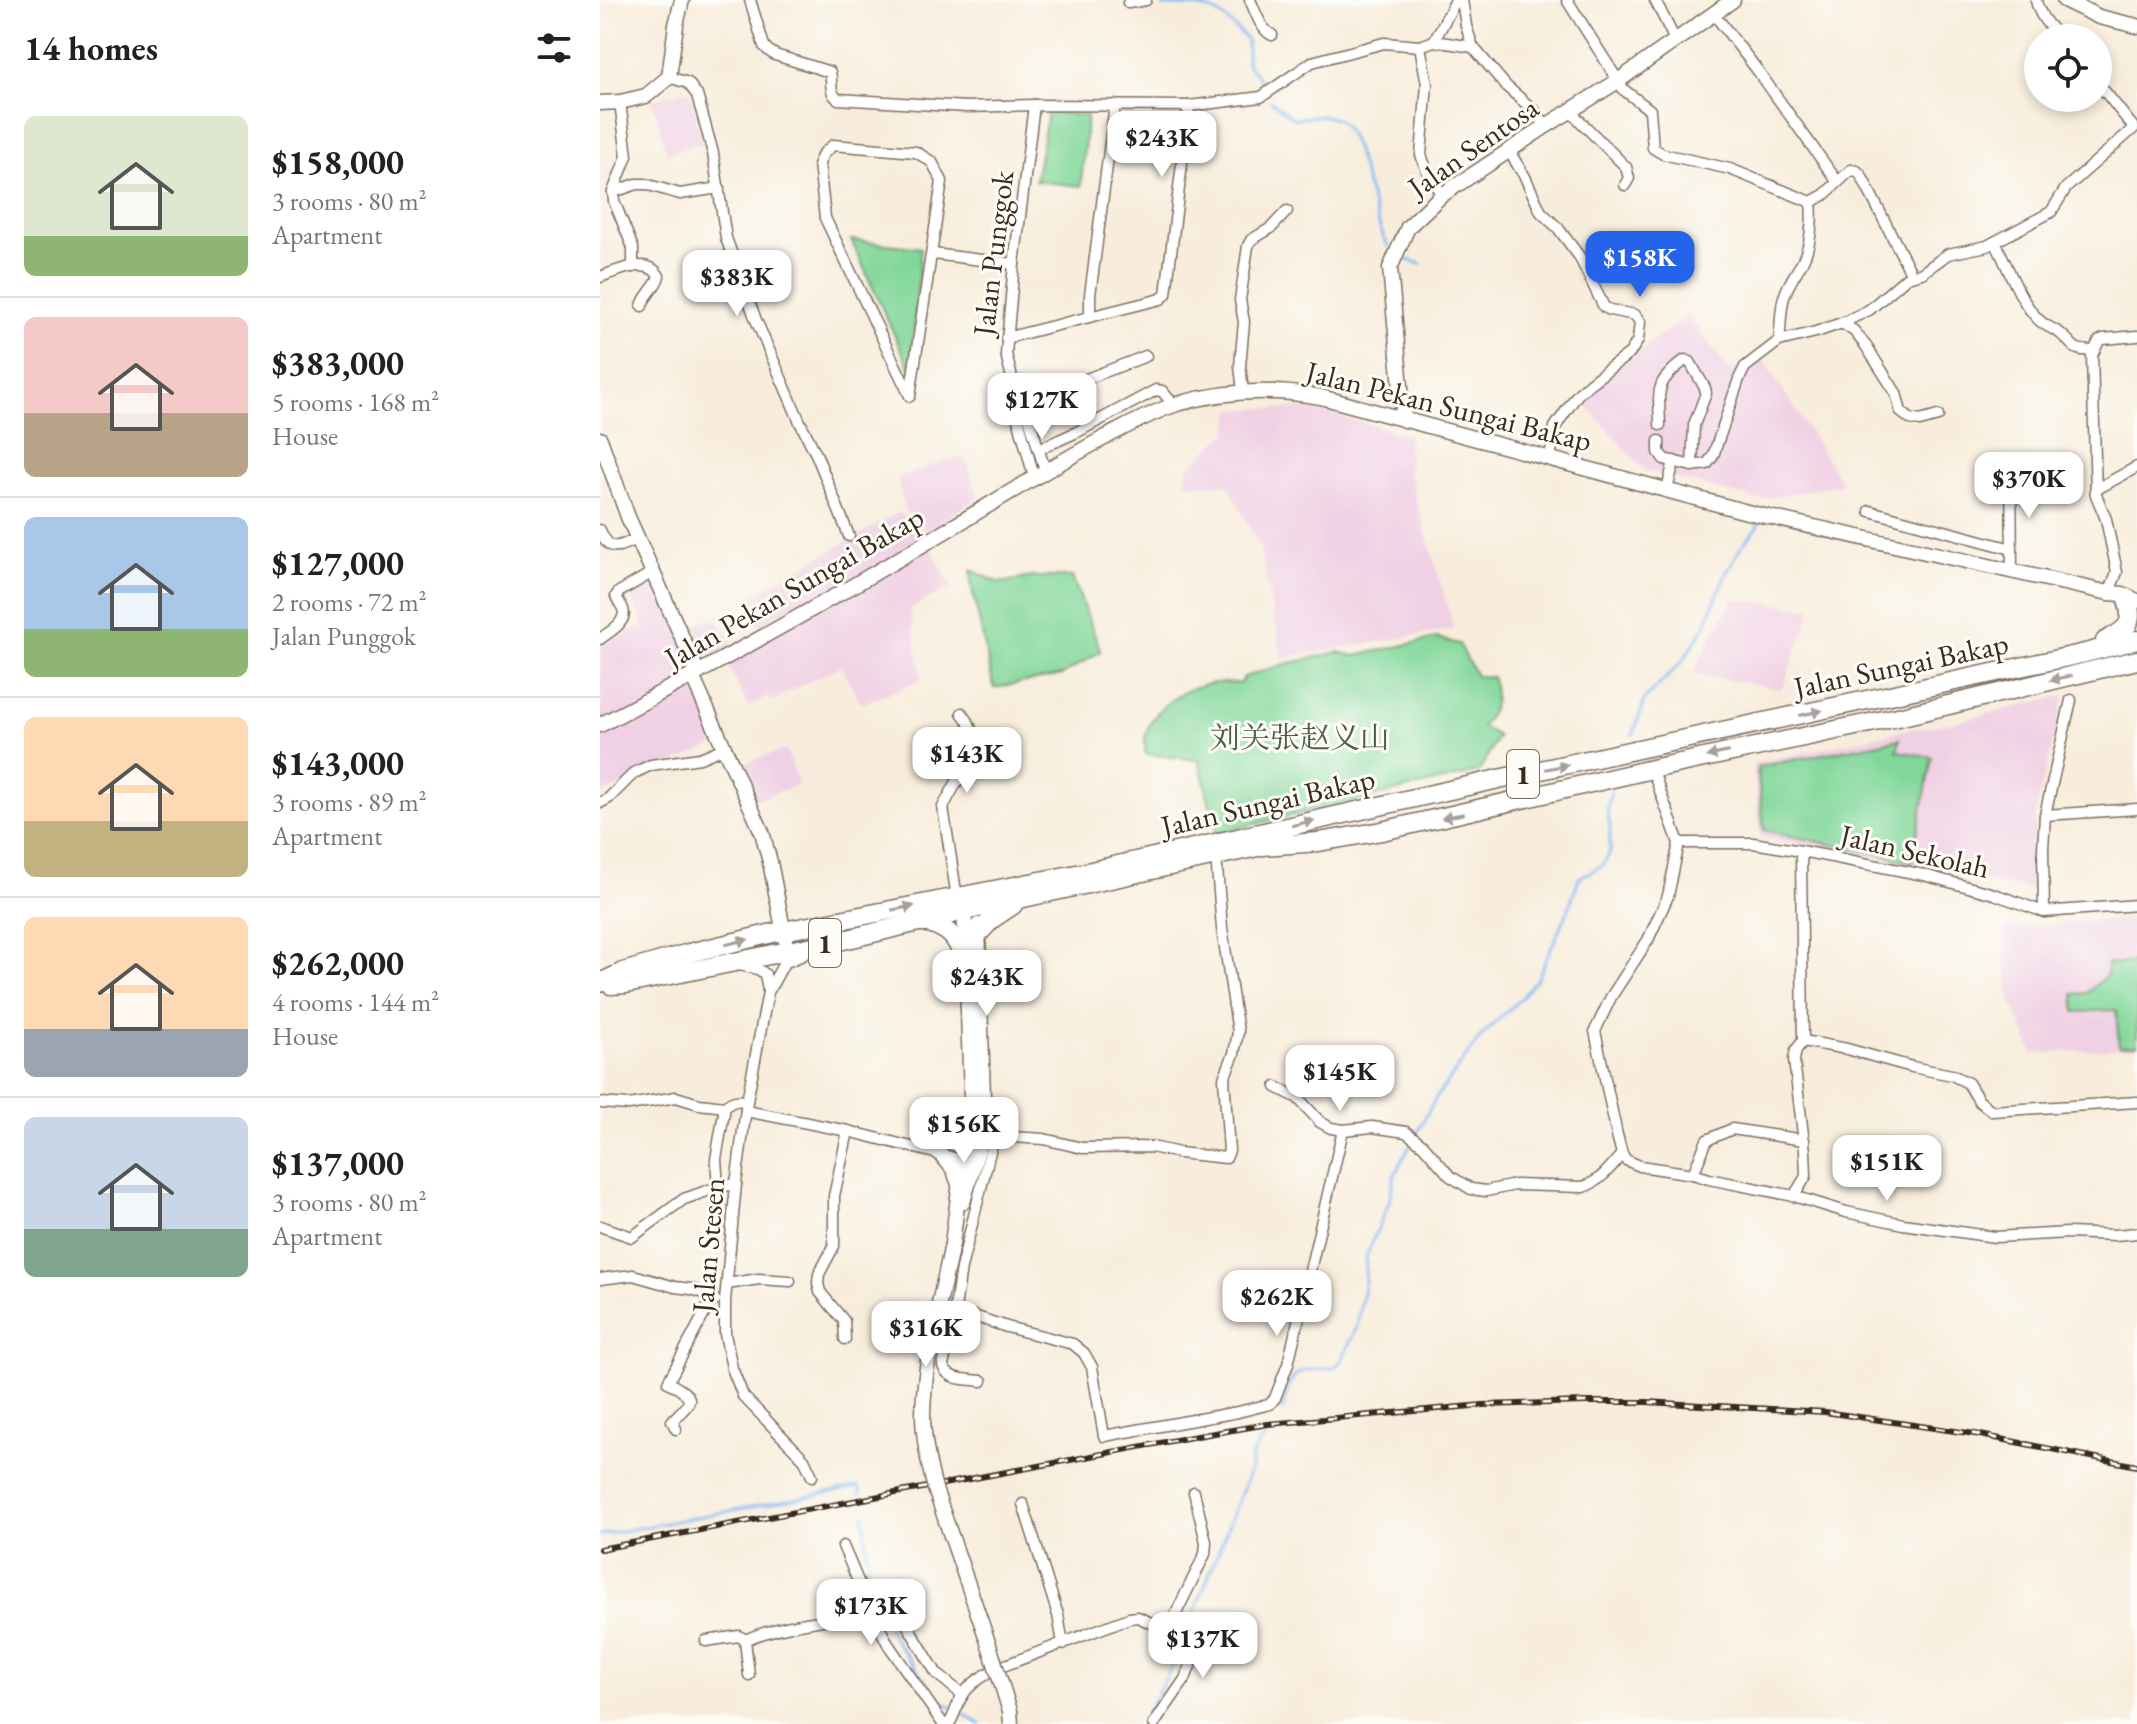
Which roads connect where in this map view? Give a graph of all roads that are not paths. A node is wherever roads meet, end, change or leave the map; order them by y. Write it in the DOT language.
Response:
graph roads {
  1 [pos="682,0"];
  2 [pos="750,0"];
  3 [pos="1146,0"];
  4 [pos="1250,0"];
  5 [pos="1459,0"];
  6 [pos="1567,0"];
  7 [pos="1655,0"];
  8 [pos="1733,0"];
  9 [pos="2036,0"];
  10 [pos="2064,0"];
  11 [pos="1128,3"];
  12 [pos="1714,14"];
  13 [pos="2047,24"];
  14 [pos="2137,26"];
  15 [pos="1272,35"];
  16 [pos="1434,41"];
  17 [pos="1676,42"];
  18 [pos="1420,46"];
  19 [pos="1473,47"];
  20 [pos="669,77"];
  21 [pos="1618,81"];
  22 [pos="2112,100"];
  23 [pos="620,102"];
  24 [pos="600,103"];
  25 [pos="1034,105"];
  26 [pos="1115,105"];
  27 [pos="1189,106"];
  28 [pos="1570,111"];
  29 [pos="1546,126"];
  30 [pos="2136,128"];
  31 [pos="1509,151"];
  32 [pos="1837,181"];
  33 [pos="1625,185"];
  34 [pos="719,188"];
  35 [pos="613,192"];
  36 [pos="1442,195"];
  37 [pos="1811,202"];
  38 [pos="1287,211"];
  39 [pos="1995,242"];
  40 [pos="933,254"];
  41 [pos="1014,264"];
  42 [pos="633,267"];
  43 [pos="1912,275"];
  44 [pos="600,277"];
  45 [pos="642,306"];
  46 [pos="1090,316"];
  47 [pos="1842,323"];
  48 [pos="2137,336"];
  49 [pos="1006,338"];
  50 [pos="1779,341"];
  51 [pos="2093,351"];
  52 [pos="1146,356"];
  53 [pos="916,357"];
  54 [pos="893,359"];
  55 [pos="1243,391"];
  56 [pos="1174,405"];
  57 [pos="1019,406"];
  58 [pos="1938,416"];
  59 [pos="1404,420"];
  60 [pos="1660,425"];
  61 [pos="1077,432"];
  62 [pos="600,439"];
  63 [pos="1659,441"];
  64 [pos="1039,449"];
  65 [pos="1084,449"];
  66 [pos="1550,459"];
  67 [pos="1674,461"];
  68 [pos="1692,466"];
  69 [pos="2137,467"];
  70 [pos="2011,468"];
  71 [pos="1040,473"];
  72 [pos="1667,490"];
  73 [pos="2095,490"];
  74 [pos="1870,511"];
  75 [pos="600,530"];
  76 [pos="849,536"];
  77 [pos="638,538"];
  78 [pos="2012,549"];
  79 [pos="2012,571"];
  80 [pos="653,572"];
  81 [pos="2127,599"];
  82 [pos="600,639"];
  83 [pos="2137,640"];
  84 [pos="2081,654"];
  85 [pos="2137,660"];
  86 [pos="695,674"];
  87 [pos="2071,700"];
  88 [pos="962,713"];
  89 [pos="600,725"];
  90 [pos="724,748"];
  91 [pos="1652,769"];
  92 [pos="600,803"];
  93 [pos="2137,809"];
  94 [pos="2045,815"];
  95 [pos="1679,843"];
  96 [pos="1801,851"];
  97 [pos="1216,856"];
  98 [pos="1027,898"];
  99 [pos="968,901"];
  100 [pos="2137,905"];
  101 [pos="2044,912"];
  102 [pos="920,922"];
  103 [pos="784,932"];
  104 [pos="978,934"];
  105 [pos="848,939"];
  106 [pos="788,951"];
  107 [pos="730,964"];
  108 [pos="667,968"];
  109 [pos="966,969"];
  110 [pos="600,984"];
  111 [pos="768,992"];
  112 [pos="1803,1041"];
  113 [pos="1276,1087"];
  114 [pos="2137,1102"];
  115 [pos="600,1103"];
  116 [pos="747,1106"];
  117 [pos="725,1107"];
  118 [pos="980,1127"];
  119 [pos="1343,1130"];
  120 [pos="848,1131"];
  121 [pos="994,1136"];
  122 [pos="1804,1140"];
  123 [pos="974,1145"];
  124 [pos="940,1153"];
  125 [pos="1622,1154"];
  126 [pos="963,1160"];
  127 [pos="1693,1174"];
  128 [pos="736,1184"];
  129 [pos="718,1187"];
  130 [pos="959,1187"];
  131 [pos="1794,1196"];
  132 [pos="956,1221"];
  133 [pos="600,1226"];
  134 [pos="2137,1233"];
  135 [pos="600,1279"];
  136 [pos="790,1281"];
  137 [pos="727,1284"];
  138 [pos="712,1299"];
  139 [pos="725,1301"];
  140 [pos="955,1308"];
  141 [pos="845,1339"];
  142 [pos="982,1381"];
  143 [pos="676,1429"];
  144 [pos="812,1476"];
  145 [pos="1194,1492"];
  146 [pos="1023,1504"];
  147 [pos="843,1546"];
  148 [pos="875,1606"];
  149 [pos="1173,1632"];
  150 [pos="745,1640"];
  151 [pos="706,1641"];
  152 [pos="1063,1644"];
  153 [pos="749,1675"];
  154 [pos="961,1697"];
  155 [pos="952,1719"];
  156 [pos="943,1724"];
  157 [pos="1011,1724"];
  158 [pos="1154,1724"];
  1 -- 20 [label="main road"];
  2 -- 25 [label="street"];
  3 -- 11 [label="street"];
  4 -- 15 [label="street"];
  5 -- 16 [label="street"];
  5 -- 19 [label="street"];
  6 -- 21 [label="street"];
  7 -- 17 [label="street"];
  8 -- 12 [label="main road, Jalan Sentosa"];
  9 -- 13 [label="street"];
  10 -- 14 [label="main road"];
  12 -- 17 [label="main road, Jalan Sentosa"];
  12 -- 32 [label="street"];
  16 -- 18 [label="street"];
  16 -- 19 [label="street"];
  17 -- 21 [label="main road, Jalan Sentosa"];
  18 -- 27 [label="street"];
  18 -- 36 [label="street"];
  19 -- 29 [label="street"];
  20 -- 23 [label="main road"];
  20 -- 34 [label="street"];
  21 -- 28 [label="main road, Jalan Sentosa"];
  21 -- 37 [label="street"];
  22 -- 30 [label="street"];
  23 -- 24 [label="main road"];
  23 -- 35 [label="street"];
  25 -- 26 [label="street"];
  25 -- 41 [label="street, Jalan Punggok"];
  26 -- 27 [label="street"];
  26 -- 46 [label="street"];
  27 -- 46 [label="street"];
  28 -- 29 [label="main road, Jalan Sentosa"];
  28 -- 33 [label="street"];
  29 -- 31 [label="main road, Jalan Sentosa"];
  30 -- 39 [label="street"];
  31 -- 36 [label="main road, Jalan Sentosa"];
  31 -- 66 [label="street"];
  32 -- 37 [label="street"];
  32 -- 43 [label="street"];
  34 -- 35 [label="street"];
  34 -- 76 [label="street"];
  35 -- 42 [label="street"];
  36 -- 59 [label="main road, Jalan Sentosa"];
  37 -- 50 [label="street"];
  38 -- 55 [label="street"];
  39 -- 43 [label="street"];
  39 -- 51 [label="street"];
  40 -- 41 [label="street"];
  40 -- 53 [label="street"];
  40 -- 54 [label="street"];
  41 -- 49 [label="street, Jalan Punggok"];
  42 -- 44 [label="street"];
  42 -- 45 [label="street"];
  43 -- 47 [label="street"];
  46 -- 49 [label="street"];
  47 -- 50 [label="street"];
  47 -- 58 [label="street"];
  48 -- 51 [label="street"];
  49 -- 57 [label="street, Jalan Punggok"];
  50 -- 68 [label="street"];
  51 -- 73 [label="street"];
  52 -- 57 [label="street"];
  53 -- 54 [label="street"];
  53 -- 54 [label="street"];
  55 -- 56 [label="main road, Jalan Pekan Sungai Bakap"];
  55 -- 59 [label="main road, Jalan Pekan Sungai Bakap"];
  56 -- 61 [label="street"];
  56 -- 65 [label="main road, Jalan Pekan Sungai Bakap"];
  57 -- 64 [label="street, Jalan Punggok"];
  57 -- 71 [label="street, Jalan Punggok"];
  59 -- 66 [label="main road, Jalan Pekan Sungai Bakap"];
  60 -- 68 [label="street"];
  61 -- 64 [label="street"];
  61 -- 65 [label="street"];
  62 -- 77 [label="main road"];
  63 -- 67 [label="street"];
  64 -- 71 [label="street, Jalan Punggok"];
  65 -- 71 [label="main road, Jalan Pekan Sungai Bakap"];
  66 -- 72 [label="main road, Jalan Pekan Sungai Bakap"];
  67 -- 68 [label="street"];
  67 -- 72 [label="street"];
  69 -- 73 [label="street"];
  70 -- 78 [label="street"];
  71 -- 86 [label="main road, Jalan Pekan Sungai Bakap"];
  72 -- 79 [label="main road, Jalan Pekan Sungai Bakap"];
  73 -- 81 [label="street"];
  74 -- 78 [label="street"];
  75 -- 77 [label="street"];
  77 -- 80 [label="main road"];
  78 -- 79 [label="street"];
  79 -- 81 [label="main road, Jalan Pekan Sungai Bakap"];
  80 -- 82 [label="street"];
  80 -- 86 [label="main road"];
  81 -- 84 [label="highway"];
  83 -- 84 [label="highway, Jalan Sungai Bakap / 1"];
  99 -- 84 [label="highway, Jalan Sungai Bakap / 1, one-way"];
  85 -- 91 [label="highway, Jalan Sungai Bakap / 1, one-way"];
  86 -- 89 [label="main road, Jalan Pekan Sungai Bakap"];
  86 -- 90 [label="main road"];
  87 -- 94 [label="street"];
  88 -- 99 [label="street"];
  90 -- 92 [label="street"];
  90 -- 103 [label="main road"];
  91 -- 95 [label="street"];
  91 -- 97 [label="highway, Jalan Sungai Bakap / 1, one-way"];
  93 -- 94 [label="street"];
  94 -- 101 [label="street"];
  95 -- 96 [label="street, Jalan Sekolah"];
  95 -- 125 [label="street"];
  96 -- 101 [label="street, Jalan Sekolah"];
  96 -- 112 [label="street"];
  97 -- 98 [label="highway, Jalan Sungai Bakap / 1"];
  97 -- 121 [label="street"];
  98 -- 99 [label="highway, Jalan Sungai Bakap / 1"];
  98 -- 104 [label="highway"];
  99 -- 102 [label="highway, Jalan Sungai Bakap / 1"];
  103 -- 99 [label="highway, Jalan Sungai Bakap / 1, one-way"];
  99 -- 104 [label="main road"];
  99 -- 109 [label="main road"];
  100 -- 101 [label="street, Jalan Sekolah"];
  102 -- 105 [label="highway, Jalan Sungai Bakap / 1"];
  102 -- 109 [label="highway"];
  103 -- 106 [label="main road"];
  108 -- 103 [label="highway, Jalan Sungai Bakap / 1, one-way"];
  104 -- 118 [label="main road"];
  105 -- 106 [label="highway, Jalan Sungai Bakap / 1"];
  105 -- 111 [label="street, Jalan Stesen"];
  106 -- 107 [label="highway, Jalan Sungai Bakap / 1"];
  107 -- 108 [label="highway, Jalan Sungai Bakap / 1"];
  107 -- 111 [label="street"];
  108 -- 110 [label="highway, Jalan Sungai Bakap / 1"];
  109 -- 123 [label="main road"];
  111 -- 116 [label="street, Jalan Stesen"];
  112 -- 114 [label="street"];
  112 -- 122 [label="street"];
  113 -- 119 [label="street"];
  115 -- 117 [label="street"];
  116 -- 117 [label="street"];
  116 -- 120 [label="street"];
  116 -- 128 [label="street, Jalan Stesen"];
  117 -- 129 [label="street"];
  118 -- 121 [label="street"];
  118 -- 123 [label="main road"];
  119 -- 125 [label="street"];
  119 -- 140 [label="street"];
  120 -- 124 [label="street"];
  120 -- 141 [label="street"];
  121 -- 123 [label="street"];
  121 -- 140 [label="street"];
  122 -- 127 [label="street"];
  122 -- 131 [label="street"];
  123 -- 124 [label="street"];
  123 -- 126 [label="main road"];
  123 -- 132 [label="main road"];
  124 -- 126 [label="street"];
  124 -- 130 [label="main road"];
  125 -- 127 [label="street"];
  126 -- 130 [label="main road"];
  127 -- 131 [label="street"];
  128 -- 129 [label="street"];
  128 -- 137 [label="street, Jalan Stesen"];
  129 -- 133 [label="street"];
  130 -- 132 [label="main road"];
  131 -- 134 [label="street"];
  132 -- 157 [label="main road, bridge"];
  135 -- 138 [label="street"];
  136 -- 137 [label="street"];
  137 -- 139 [label="street, Jalan Stesen"];
  138 -- 139 [label="street"];
  138 -- 143 [label="street"];
  139 -- 144 [label="street, Jalan Stesen"];
  140 -- 142 [label="street"];
  145 -- 149 [label="street"];
  146 -- 152 [label="street"];
  147 -- 148 [label="street"];
  148 -- 150 [label="street"];
  148 -- 154 [label="street"];
  148 -- 156 [label="street"];
  149 -- 152 [label="street"];
  149 -- 158 [label="street"];
  150 -- 151 [label="street"];
  150 -- 153 [label="street"];
  152 -- 154 [label="street"];
  154 -- 155 [label="street"];
}
